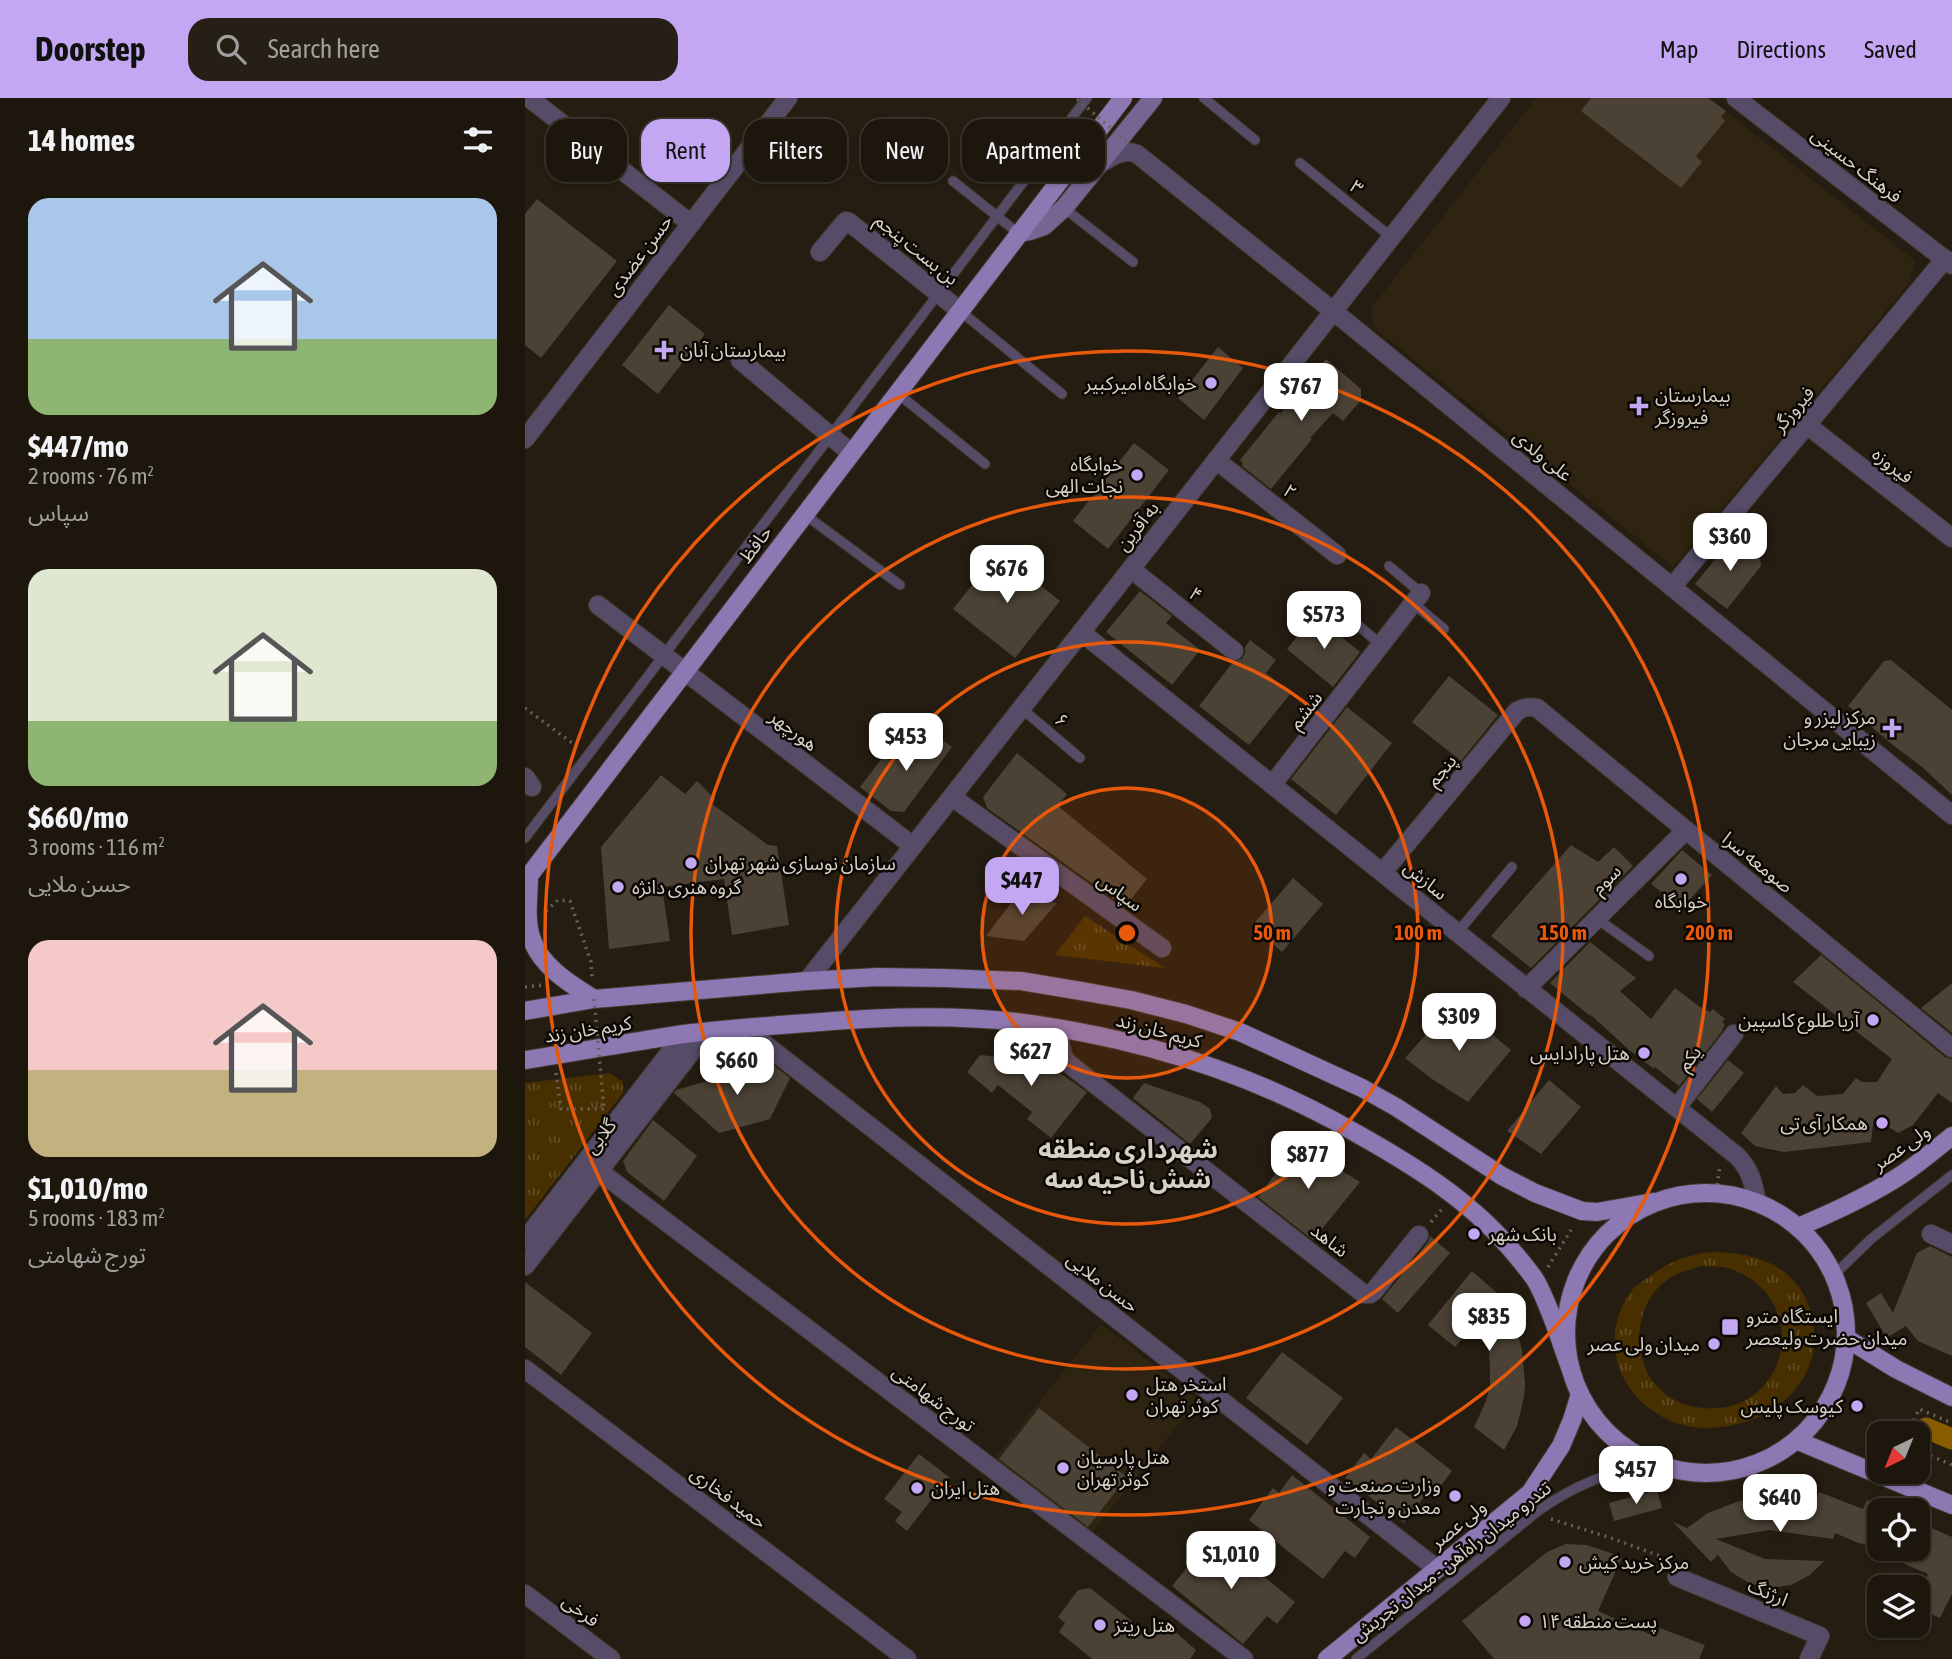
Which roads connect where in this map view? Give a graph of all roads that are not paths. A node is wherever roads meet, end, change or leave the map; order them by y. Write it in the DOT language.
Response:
graph roads {
  1 [pos="529,98"];
  2 [pos="788,98"];
  3 [pos="1087,98"];
  4 [pos="1123,98"];
  5 [pos="1153,98"];
  6 [pos="1204,98"];
  7 [pos="1500,98"];
  8 [pos="1736,98"];
  9 [pos="1255,141"];
  10 [pos="1105,158"];
  11 [pos="1105,161"];
  12 [pos="1300,163"];
  13 [pos="953,181"];
  14 [pos="1085,182"];
  15 [pos="1064,208"];
  16 [pos="998,217"];
  17 [pos="690,223"];
  18 [pos="1018,233"];
  19 [pos="1391,237"];
  20 [pos="820,252"];
  21 [pos="1133,262"];
  22 [pos="1949,262"];
  23 [pos="938,294"];
  24 [pos="959,310"];
  25 [pos="1333,310"];
  26 [pos="740,360"];
  27 [pos="897,393"];
  28 [pos="1062,394"];
  29 [pos="1807,425"];
  30 [pos="831,436"];
  31 [pos="525,439"];
  32 [pos="851,453"];
  33 [pos="1216,460"];
  34 [pos="985,464"];
  35 [pos="804,514"];
  36 [pos="1952,538"];
  37 [pos="1337,555"];
  38 [pos="1389,566"];
  39 [pos="1131,569"];
  40 [pos="900,585"];
  41 [pos="1672,587"];
  42 [pos="1417,598"];
  43 [pos="598,606"];
  44 [pos="1352,620"];
  45 [pos="1444,629"];
  46 [pos="1081,632"];
  47 [pos="1381,645"];
  48 [pos="1234,652"];
  49 [pos="663,656"];
  50 [pos="684,672"];
  51 [pos="1537,708"];
  52 [pos="1021,709"];
  53 [pos="1080,758"];
  54 [pos="1272,785"];
  55 [pos="952,797"];
  56 [pos="1952,815"];
  57 [pos="1686,830"];
  58 [pos="525,838"];
  59 [pos="913,846"];
  60 [pos="1512,867"];
  61 [pos="1383,872"];
  62 [pos="527,878"];
  63 [pos="1596,918"];
  64 [pos="1458,933"];
  65 [pos="1162,948"];
  66 [pos="1649,956"];
  67 [pos="807,981"];
  68 [pos="1526,989"];
  69 [pos="594,999"];
  70 [pos="525,1011"];
  71 [pos="744,1028"];
  72 [pos="1056,1028"];
  73 [pos="707,1032"];
  74 [pos="684,1034"];
  75 [pos="1734,1034"];
  76 [pos="1952,1048"];
  77 [pos="525,1060"];
  78 [pos="1677,1107"];
  79 [pos="1952,1136"];
  80 [pos="593,1167"];
  81 [pos="1952,1175"];
  82 [pos="1653,1202"];
  83 [pos="1756,1202"];
  84 [pos="1798,1227"];
  85 [pos="1931,1234"];
  86 [pos="1419,1235"];
  87 [pos="525,1240"];
  88 [pos="1952,1244"];
  89 [pos="525,1266"];
  90 [pos="1834,1275"];
  91 [pos="1846,1338"];
  92 [pos="525,1369"];
  93 [pos="1571,1370"];
  94 [pos="1580,1394"];
  95 [pos="1952,1397"];
  96 [pos="1798,1441"];
  97 [pos="1648,1464"];
  98 [pos="1952,1505"];
  99 [pos="1437,1569"];
  100 [pos="1677,1577"];
  101 [pos="525,1594"];
  102 [pos="611,1659"];
  103 [pos="907,1659"];
  104 [pos="1244,1659"];
  105 [pos="1327,1659"];
  106 [pos="1356,1659"];
  107 [pos="1809,1659"];
  1 -- 17 [label="street"];
  2 -- 17 [label="street, حسن عضدی"];
  3 -- 16 [label="lane"];
  4 -- 18 [label="main road, حافظ"];
  5 -- 10 [label="main road"];
  6 -- 9 [label="lane"];
  7 -- 19 [label="street, به آفرین"];
  8 -- 22 [label="street, فرهنگ حسینی"];
  11 -- 25 [label="street, علی ولدی"];
  12 -- 19 [label="lane, ۳"];
  13 -- 16 [label="lane"];
  14 -- 15 [label="main road"];
  15 -- 18 [label="main road"];
  15 -- 21 [label="lane"];
  16 -- 18 [label="lane"];
  16 -- 23 [label="lane"];
  17 -- 31 [label="street, حسن عضدی"];
  18 -- 24 [label="main road, حافظ"];
  19 -- 25 [label="street, به آفرین"];
  20 -- 23 [label="street, بن بست پنجم"];
  22 -- 29 [label="street, فیروزگر"];
  23 -- 24 [label="street, بن بست پنجم"];
  23 -- 30 [label="lane"];
  24 -- 27 [label="main road, حافظ"];
  24 -- 28 [label="lane"];
  25 -- 33 [label="street, به آفرین"];
  25 -- 41 [label="street, علی ولدی"];
  26 -- 30 [label="street"];
  27 -- 32 [label="main road, حافظ"];
  27 -- 34 [label="lane"];
  29 -- 36 [label="street, فیروزه"];
  29 -- 41 [label="street, فیروزگر"];
  30 -- 32 [label="street"];
  30 -- 49 [label="lane"];
  32 -- 35 [label="main road, حافظ"];
  33 -- 37 [label="street, ۲"];
  33 -- 39 [label="street, به آفرین"];
  35 -- 40 [label="lane"];
  35 -- 50 [label="main road, حافظ"];
  38 -- 42 [label="lane"];
  39 -- 46 [label="street, به آفرین"];
  39 -- 48 [label="street, ۴"];
  41 -- 56 [label="street, علی ولدی"];
  42 -- 45 [label="lane"];
  42 -- 47 [label="street, ششم"];
  43 -- 49 [label="street, هورچهر"];
  44 -- 47 [label="lane"];
  46 -- 52 [label="street, به آفرین"];
  46 -- 54 [label="street, سازش"];
  47 -- 54 [label="street, ششم"];
  49 -- 50 [label="street, هورچهر"];
  49 -- 58 [label="lane"];
  50 -- 59 [label="street, هورچهر"];
  50 -- 62 [label="main road, حافظ"];
  51 -- 57 [label="street, صومعه سرا"];
  51 -- 61 [label="street, پنجم"];
  52 -- 53 [label="lane, ۶"];
  52 -- 55 [label="street, به آفرین"];
  54 -- 61 [label="street, سازش"];
  55 -- 59 [label="street, به آفرین"];
  55 -- 65 [label="street, سپاس"];
  57 -- 63 [label="street, سوم"];
  57 -- 76 [label="street, صومعه سرا"];
  59 -- 67 [label="street, به آفرین"];
  60 -- 64 [label="lane"];
  61 -- 64 [label="street, سازش"];
  62 -- 69 [label="main road"];
  63 -- 66 [label="lane"];
  63 -- 68 [label="street, سوم"];
  64 -- 68 [label="street, سازش"];
  67 -- 69 [label="main road, کریم خان زند"];
  67 -- 82 [label="main road, کریم خان زند"];
  68 -- 78 [label="street, سازش"];
  69 -- 70 [label="main road, کریم خان زند"];
  71 -- 72 [label="main road, کریم خان زند"];
  71 -- 73 [label="main road, کریم خان زند"];
  71 -- 99 [label="street, حسن ملایی"];
  72 -- 86 [label="street, شاهد"];
  72 -- 93 [label="main road, کریم خان زند"];
  73 -- 74 [label="main road, کریم خان زند"];
  73 -- 80 [label="street, گلابی"];
  74 -- 77 [label="main road, کریم خان زند"];
  74 -- 80 [label="street, گلابی"];
  75 -- 78 [label="street, یکم"];
  78 -- 83 [label="street, سازش"];
  79 -- 84 [label="main road, ولی عصر"];
  80 -- 87 [label="street, گلابی"];
  80 -- 89 [label="street, گلابی"];
  80 -- 104 [label="street, تورج شهامتی"];
  81 -- 90 [label="lane"];
  82 -- 83 [label="main road"];
  82 -- 93 [label="main road"];
  83 -- 84 [label="main road"];
  84 -- 90 [label="main road"];
  85 -- 88 [label="street"];
  90 -- 91 [label="main road"];
  91 -- 95 [label="main road"];
  91 -- 96 [label="main road"];
  92 -- 103 [label="street, حمید فخاری"];
  93 -- 94 [label="main road"];
  94 -- 97 [label="main road"];
  94 -- 99 [label="main road, ولی عصر"];
  96 -- 97 [label="main road"];
  96 -- 98 [label="main road"];
  97 -- 106 [label="lane, تندرو میدان راه‌آهن - میدان تجریش"];
  99 -- 105 [label="main road, ولی عصر"];
  100 -- 107 [label="street, ارژنگ"];
  101 -- 102 [label="street, فرخی"];
}
